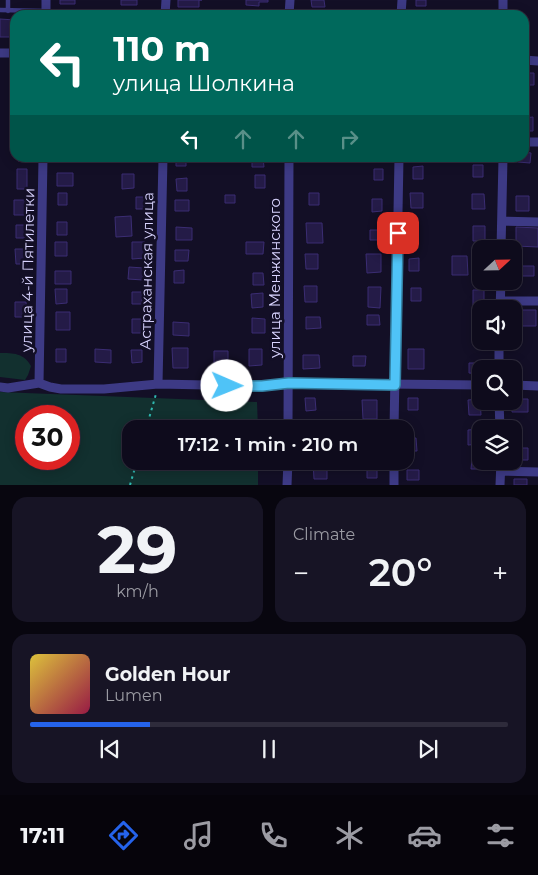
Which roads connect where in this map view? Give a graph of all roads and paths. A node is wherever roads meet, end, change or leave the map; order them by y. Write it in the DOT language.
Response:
graph roads {
  1 [pos="8,0"];
  2 [pos="0,10"];
  3 [pos="8,11"];
  4 [pos="43,162"];
  5 [pos="163,162"];
  6 [pos="289,162"];
  7 [pos="399,162"];
  8 [pos="503,162"];
  9 [pos="502,221"];
  10 [pos="538,222"];
  11 [pos="502,240"];
  12 [pos="538,301"];
  13 [pos="522,303"];
  14 [pos="39,383"];
  15 [pos="289,383"];
  16 [pos="158,384"];
  17 [pos="395,385"];
  18 [pos="472,385"];
  19 [pos="522,385"];
  20 [pos="538,386"];
  21 [pos="0,387"];
  22 [pos="148,420"];
  23 [pos="288,420"];
  24 [pos="394,420"];
  25 [pos="522,469"];
  26 [pos="134,470"];
  27 [pos="288,470"];
  28 [pos="394,470"];
  29 [pos="501,470"];
  30 [pos="538,472"];
  31 [pos="131,485"];
  32 [pos="287,485"];
  33 [pos="394,485"];
  34 [pos="500,485"];
  1 -- 3 [label="lane"];
  2 -- 3 [label="lane"];
  4 -- 14 [label="street, улица 4-й Пятилетки"];
  5 -- 16 [label="street, Астраханская улица"];
  6 -- 15 [label="street, улица Менжинского"];
  7 -- 17 [label="street"];
  8 -- 9 [label="street"];
  9 -- 10 [label="street"];
  9 -- 11 [label="street"];
  12 -- 13 [label="street"];
  14 -- 16 [label="street"];
  14 -- 21 [label="street"];
  15 -- 16 [label="street"];
  15 -- 17 [label="street"];
  15 -- 23 [label="street, улица Менжинского"];
  16 -- 22 [label="path"];
  17 -- 18 [label="street"];
  17 -- 24 [label="street"];
  19 -- 20 [label="street"];
  25 -- 30 [label="street"];
  26 -- 31 [label="path"];
  27 -- 32 [label="street"];
  28 -- 33 [label="street"];
  29 -- 34 [label="street"];
}
